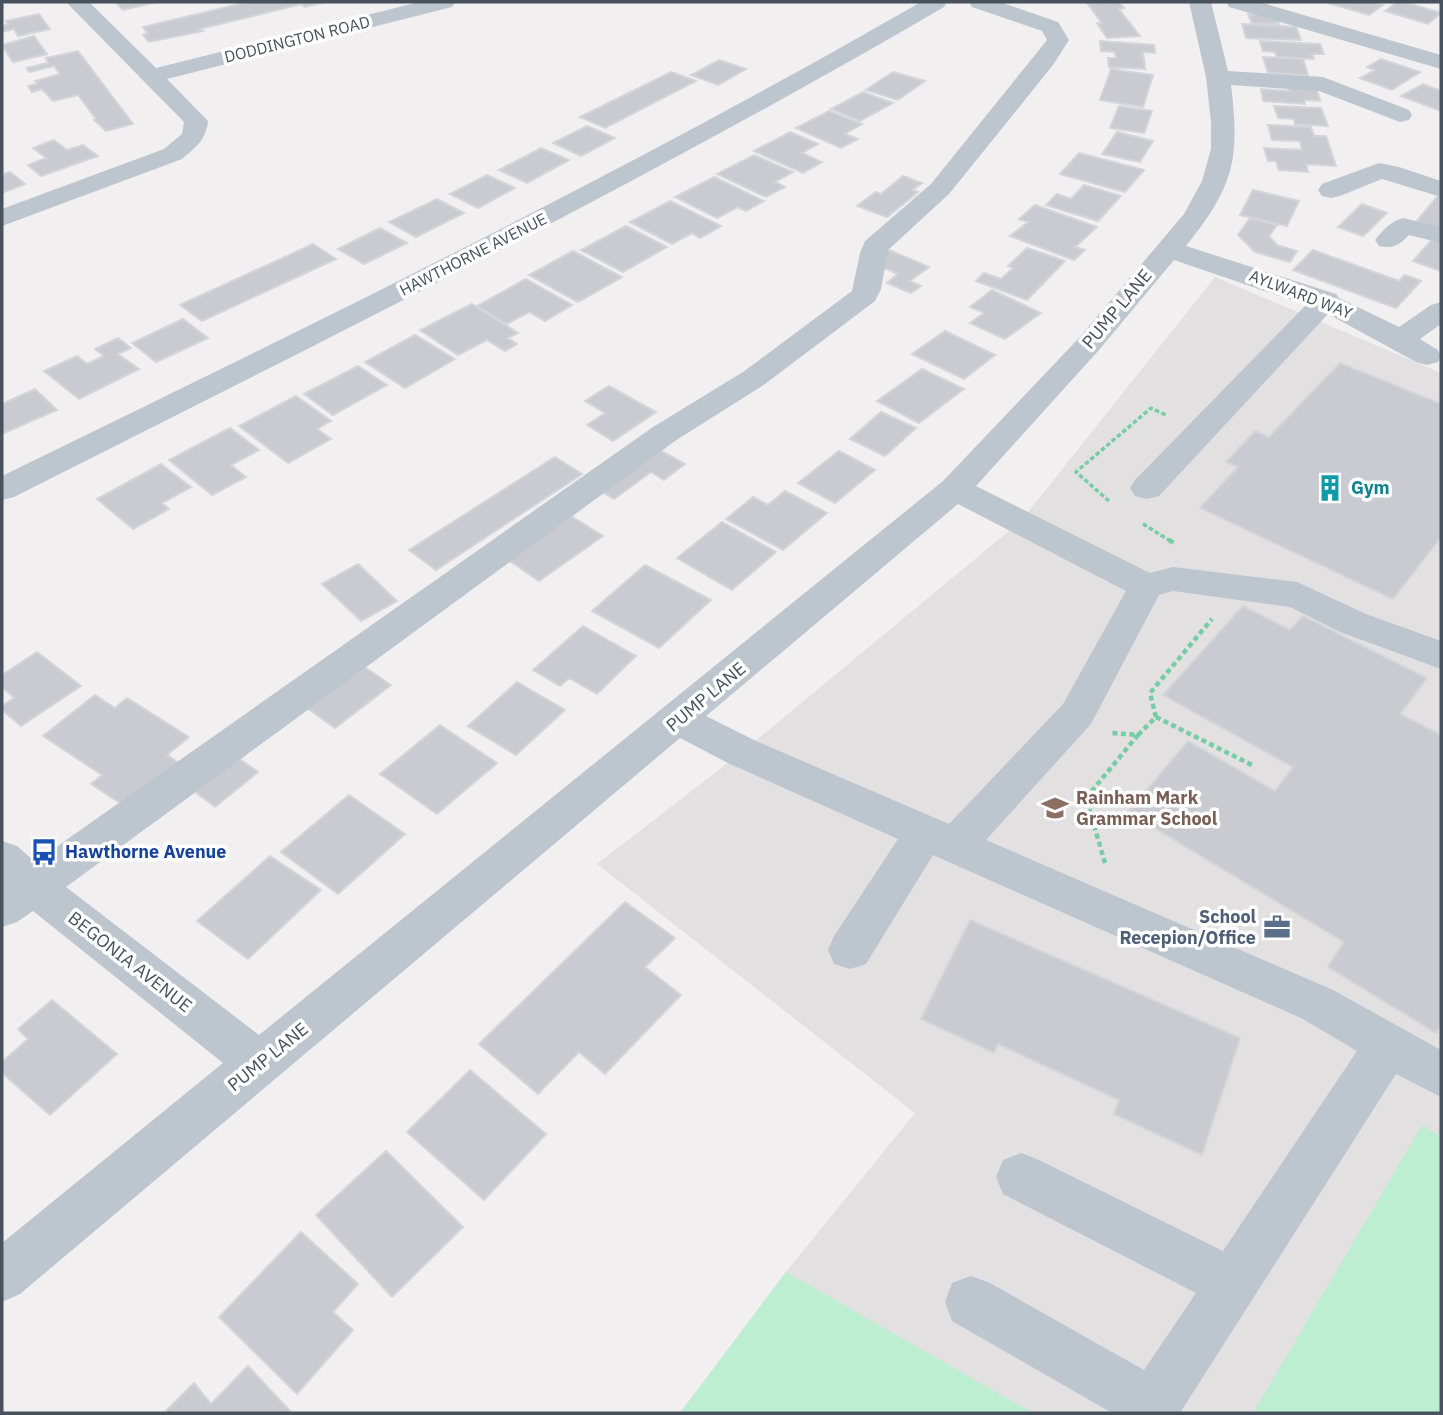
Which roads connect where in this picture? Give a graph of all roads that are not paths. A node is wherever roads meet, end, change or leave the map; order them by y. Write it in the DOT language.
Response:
graph roads {
  1 [pos="77,2"];
  2 [pos="444,2"];
  3 [pos="936,2"];
  4 [pos="980,2"];
  5 [pos="1200,2"];
  6 [pos="1237,2"];
  7 [pos="1441,62"];
  8 [pos="150,76"];
  9 [pos="1218,77"];
  10 [pos="1400,115"];
  11 [pos="1441,189"];
  12 [pos="1331,191"];
  13 [pos="2,218"];
  14 [pos="1441,235"];
  15 [pos="1389,240"];
  16 [pos="1168,249"];
  17 [pos="1326,300"];
  18 [pos="1441,311"];
  19 [pos="1401,339"];
  20 [pos="1427,356"];
  21 [pos="1147,488"];
  22 [pos="2,489"];
  23 [pos="955,489"];
  24 [pos="1146,586"];
  25 [pos="1441,655"];
  26 [pos="678,720"];
  27 [pos="941,837"];
  28 [pos="12,884"];
  29 [pos="850,950"];
  30 [pos="1388,1045"];
  31 [pos="260,1064"];
  32 [pos="1441,1075"];
  33 [pos="1021,1177"];
  34 [pos="2,1276"];
  35 [pos="1233,1284"];
  36 [pos="971,1303"];
  1 -- 8 [label="street"];
  2 -- 8 [label="street, DODDINGTON ROAD"];
  3 -- 22 [label="street, HAWTHORNE AVENUE"];
  4 -- 28 [label="street"];
  5 -- 9 [label="street, PUMP LANE"];
  6 -- 7 [label="street"];
  8 -- 13 [label="street"];
  9 -- 10 [label="street"];
  9 -- 16 [label="street, PUMP LANE"];
  11 -- 12 [label="street"];
  14 -- 15 [label="street"];
  16 -- 17 [label="street, AYLWARD WAY"];
  16 -- 23 [label="street, PUMP LANE"];
  17 -- 19 [label="street, AYLWARD WAY"];
  17 -- 21 [label="street"];
  18 -- 19 [label="street"];
  19 -- 20 [label="street, AYLWARD WAY"];
  23 -- 24 [label="street"];
  23 -- 26 [label="street, PUMP LANE"];
  24 -- 25 [label="street"];
  24 -- 27 [label="street"];
  26 -- 27 [label="street"];
  26 -- 31 [label="street, PUMP LANE"];
  27 -- 29 [label="street"];
  27 -- 30 [label="street"];
  28 -- 31 [label="street, BEGONIA AVENUE"];
  30 -- 32 [label="street"];
  30 -- 35 [label="street"];
  31 -- 34 [label="street, PUMP LANE"];
  33 -- 35 [label="street"];
  35 -- 36 [label="street"];
}
